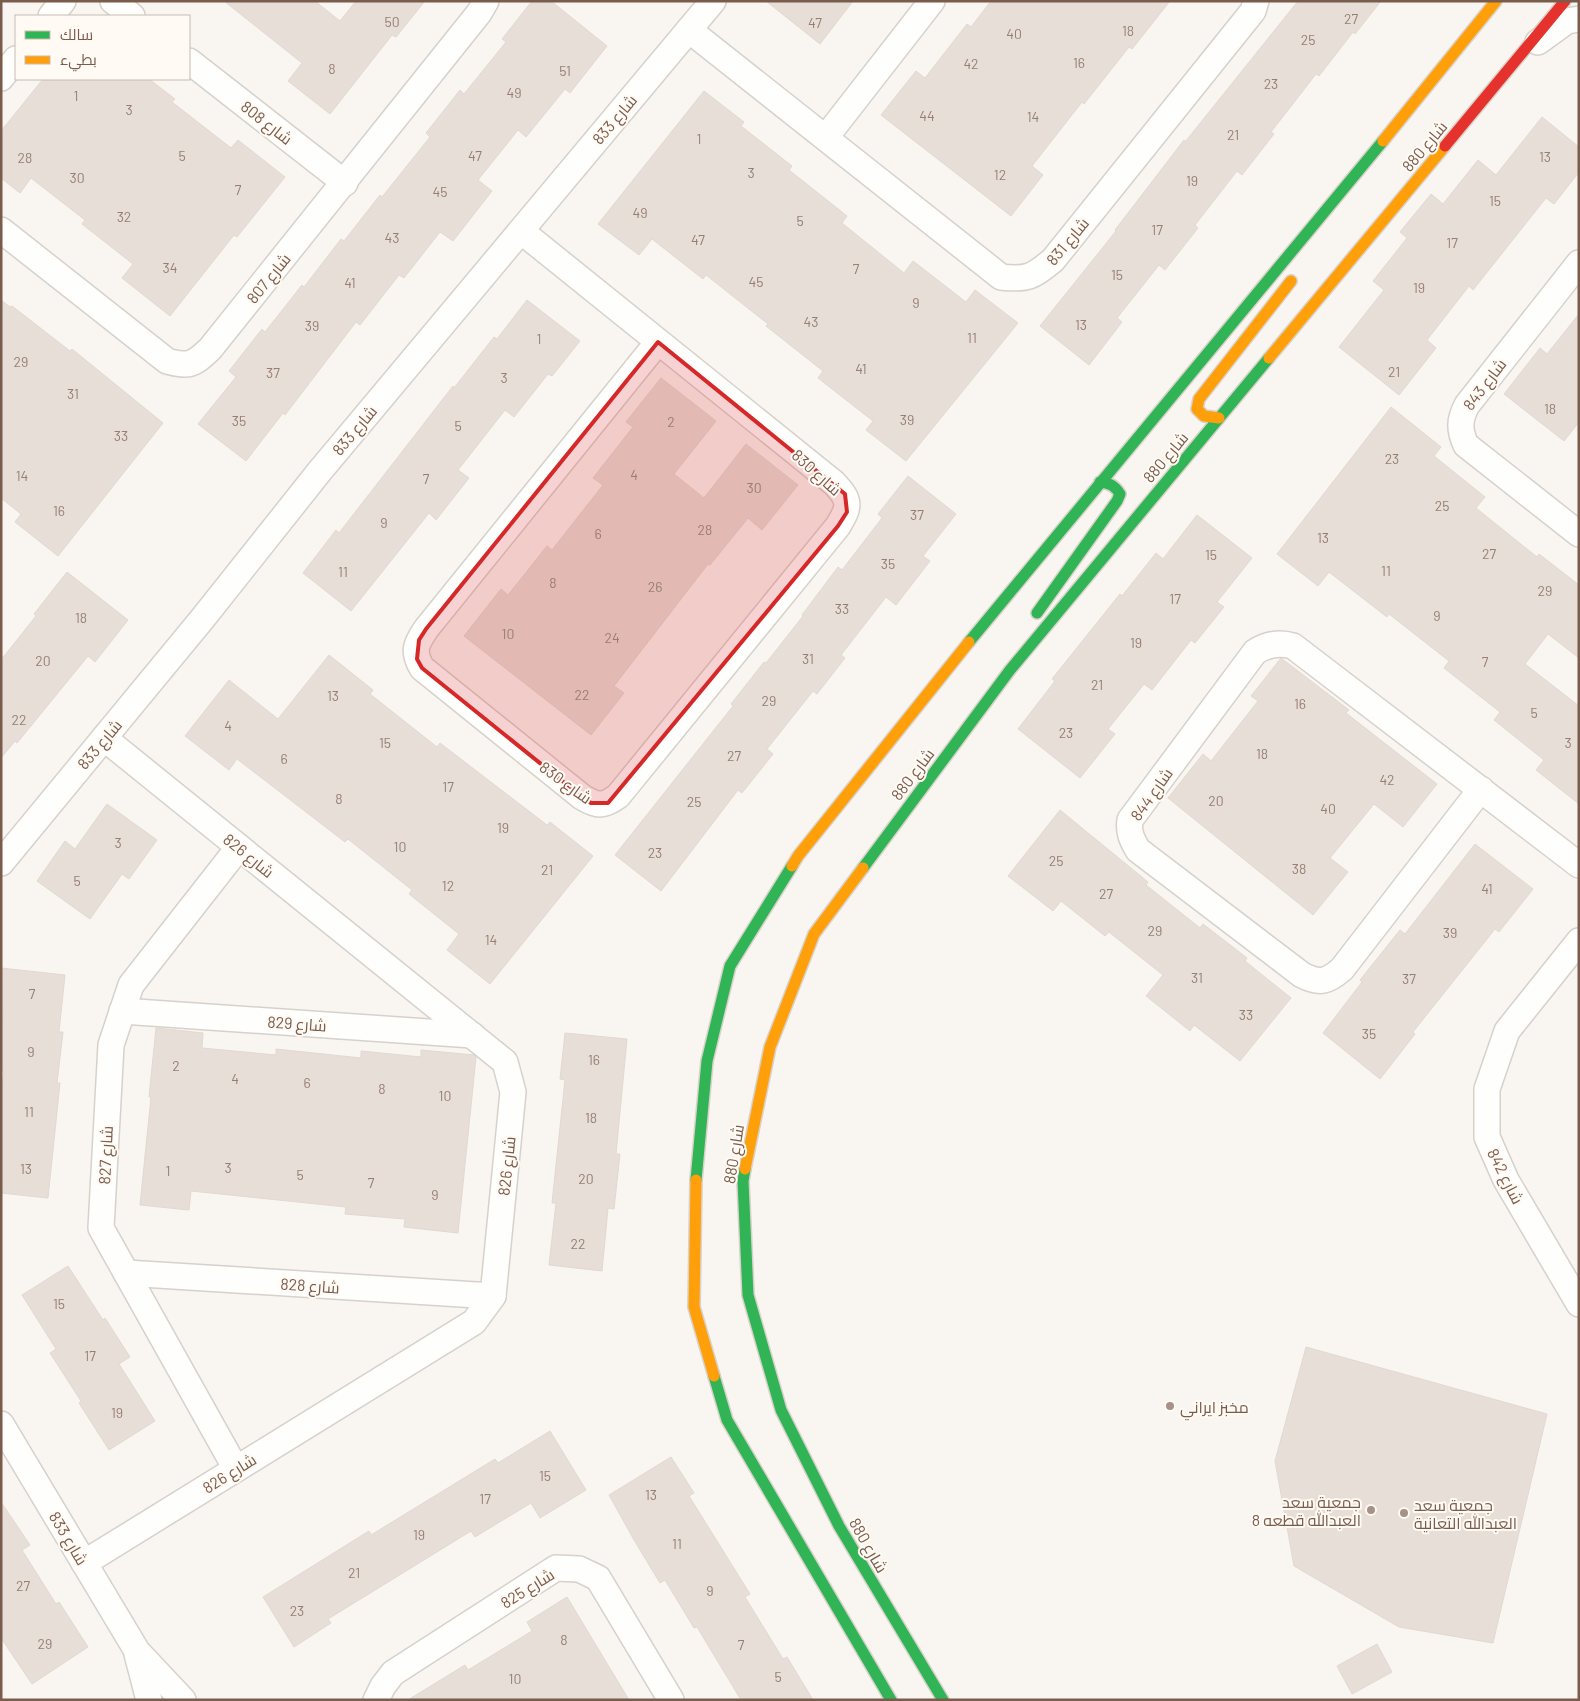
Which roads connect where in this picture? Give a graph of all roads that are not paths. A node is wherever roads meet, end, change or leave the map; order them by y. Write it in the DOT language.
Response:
graph roads {
  1 [pos="63,1"];
  2 [pos="113,1"];
  3 [pos="486,1"];
  4 [pos="713,1"];
  5 [pos="932,1"];
  6 [pos="1256,1"];
  7 [pos="1496,1"];
  8 [pos="1565,1"];
  9 [pos="52,15"];
  10 [pos="131,15"];
  11 [pos="1579,19"];
  12 [pos="689,30"];
  13 [pos="1522,53"];
  14 [pos="15,61"];
  15 [pos="190,62"];
  16 [pos="1,78"];
  17 [pos="826,137"];
  18 [pos="345,183"];
  19 [pos="1337,198"];
  20 [pos="1327,229"];
  21 [pos="1,230"];
  22 [pos="521,231"];
  23 [pos="1579,263"];
  24 [pos="1297,273"];
  25 [pos="658,342"];
  26 [pos="1218,418"];
  27 [pos="1100,482"];
  28 [pos="1579,534"];
  29 [pos="1032,619"];
  30 [pos="1024,635"];
  31 [pos="1010,670"];
  32 [pos="104,738"];
  33 [pos="1481,789"];
  34 [pos="239,847"];
  35 [pos="1,863"];
  36 [pos="1579,865"];
  37 [pos="1579,941"];
  38 [pos="122,1011"];
  39 [pos="472,1035"];
  40 [pos="126,1273"];
  41 [pos="493,1296"];
  42 [pos="1579,1304"];
  43 [pos="1,1424"];
  44 [pos="236,1469"];
  45 [pos="84,1563"];
  46 [pos="137,1651"];
  47 [pos="149,1700"];
  48 [pos="183,1700"];
  49 [pos="376,1700"];
  50 [pos="671,1700"];
  51 [pos="891,1700"];
  52 [pos="943,1700"];
  1 -- 9 [label="street"];
  2 -- 10 [label="street"];
  3 -- 18 [label="street, شارع 807"];
  4 -- 12 [label="street, شارع 833"];
  5 -- 17 [label="street"];
  6 -- 17 [label="street, شارع 831"];
  7 -- 19 [label="street, شارع 880"];
  8 -- 13 [label="street, شارع 880"];
  11 -- 13 [label="street"];
  12 -- 17 [label="street, شارع 831"];
  12 -- 22 [label="street, شارع 833"];
  13 -- 26 [label="street, شارع 880"];
  14 -- 16 [label="street"];
  15 -- 18 [label="street, شارع 808"];
  18 -- 21 [label="street, شارع 807"];
  19 -- 20 [label="street"];
  19 -- 27 [label="street, شارع 880"];
  22 -- 25 [label="street, شارع 830"];
  22 -- 32 [label="street, شارع 833"];
  23 -- 28 [label="street, شارع 843"];
  24 -- 26 [label="street"];
  25 -- 25 [label="street, شارع 830"];
  26 -- 31 [label="street, شارع 880"];
  27 -- 29 [label="street"];
  27 -- 51 [label="street, شارع 880"];
  30 -- 31 [label="street"];
  31 -- 52 [label="street, شارع 880"];
  32 -- 34 [label="street, شارع 826"];
  32 -- 35 [label="street, شارع 833"];
  33 -- 33 [label="street, شارع 844"];
  33 -- 36 [label="street, شارع 844"];
  34 -- 38 [label="street, شارع 827"];
  34 -- 39 [label="street, شارع 826"];
  37 -- 42 [label="street, شارع 842"];
  38 -- 39 [label="street, شارع 829"];
  38 -- 40 [label="street, شارع 827"];
  39 -- 41 [label="street, شارع 826"];
  40 -- 41 [label="street, شارع 828"];
  40 -- 44 [label="street, شارع 827"];
  41 -- 44 [label="street, شارع 826"];
  43 -- 45 [label="street, شارع 833"];
  44 -- 45 [label="street, شارع 826"];
  45 -- 46 [label="street, شارع 833"];
  46 -- 47 [label="street, شارع 833"];
  46 -- 48 [label="street, شارع 833"];
  49 -- 50 [label="street, شارع 825"];
}
